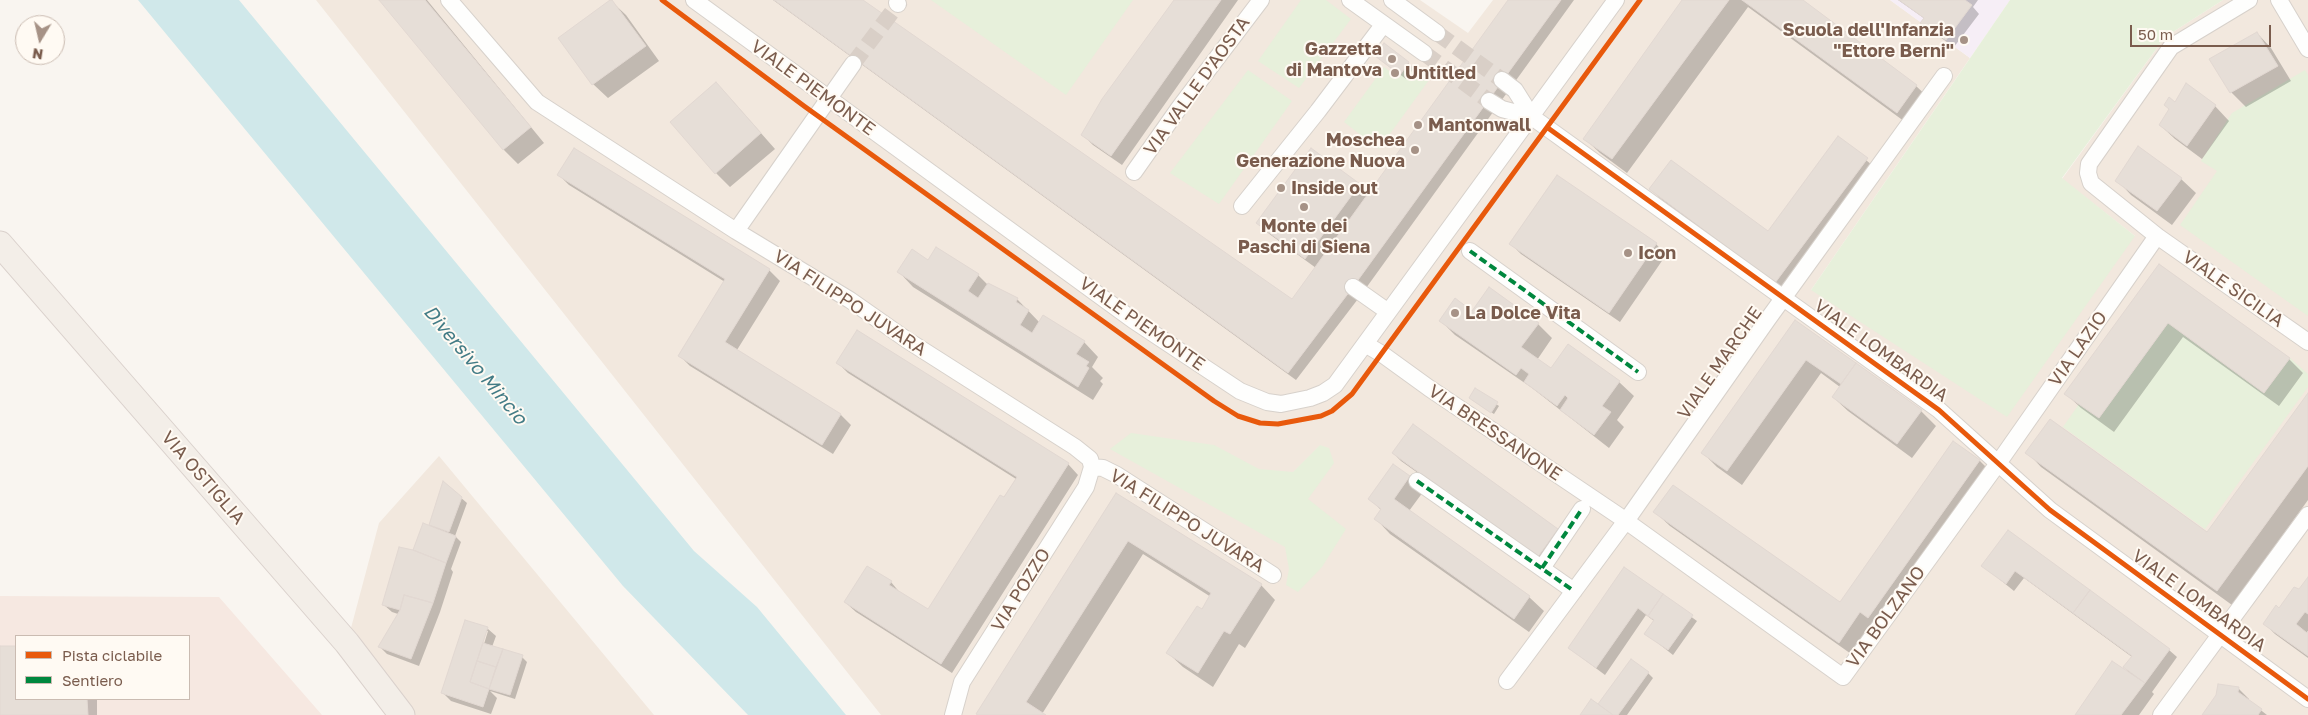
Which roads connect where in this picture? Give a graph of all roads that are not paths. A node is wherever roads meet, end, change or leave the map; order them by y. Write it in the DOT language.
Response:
graph roads {
  1 [pos="449,0"];
  2 [pos="694,0"];
  3 [pos="1261,0"];
  4 [pos="1350,0"];
  5 [pos="1392,0"];
  6 [pos="1616,0"];
  7 [pos="2249,0"];
  8 [pos="2279,0"];
  9 [pos="1383,24"];
  10 [pos="1437,33"];
  11 [pos="2308,49"];
  12 [pos="1424,53"];
  13 [pos="853,64"];
  14 [pos="1944,76"];
  15 [pos="1502,80"];
  16 [pos="827,99"];
  17 [pos="1489,101"];
  18 [pos="1532,116"];
  19 [pos="1134,172"];
  20 [pos="1242,206"];
  21 [pos="736,231"];
  22 [pos="2157,236"];
  23 [pos="0,244"];
  24 [pos="1470,251"];
  25 [pos="1353,287"];
  26 [pos="1784,298"];
  27 [pos="1387,311"];
  28 [pos="2308,342"];
  29 [pos="1365,344"];
  30 [pos="1638,372"];
  31 [pos="1999,462"];
  32 [pos="1092,467"];
  33 [pos="1417,481"];
  34 [pos="1582,509"];
  35 [pos="2308,515"];
  36 [pos="1626,521"];
  37 [pos="1542,568"];
  38 [pos="1273,575"];
  39 [pos="1574,591"];
  40 [pos="2221,635"];
  41 [pos="1507,681"];
  42 [pos="2308,698"];
  43 [pos="402,715"];
  44 [pos="953,715"];
  45 [pos="2161,715"];
  1 -- 21 [label="street, VIA FILIPPO JUVARA"];
  2 -- 16 [label="street, VIALE PIEMONTE"];
  3 -- 19 [label="street, VIA VALLE D'AOSTA"];
  4 -- 9 [label="street"];
  5 -- 10 [label="street"];
  6 -- 18 [label="street, VIALE PIEMONTE"];
  7 -- 22 [label="street, VIALE SICILIA"];
  8 -- 11 [label="street"];
  9 -- 12 [label="street"];
  9 -- 20 [label="street"];
  13 -- 16 [label="street"];
  14 -- 26 [label="street, VIALE MARCHE"];
  15 -- 18 [label="street, VIALE LOMBARDIA"];
  16 -- 21 [label="street"];
  16 -- 29 [label="street, VIALE PIEMONTE"];
  17 -- 18 [label="street, VIALE LOMBARDIA"];
  18 -- 26 [label="street, VIALE LOMBARDIA"];
  18 -- 27 [label="street, VIALE PIEMONTE"];
  21 -- 32 [label="street, VIA FILIPPO JUVARA"];
  22 -- 28 [label="street, VIALE SICILIA"];
  22 -- 31 [label="street, VIA LAZIO"];
  23 -- 43 [label="main road, VIA OSTIGLIA"];
  24 -- 30 [label="street"];
  25 -- 27 [label="street"];
  26 -- 31 [label="street, VIALE LOMBARDIA"];
  26 -- 36 [label="street, VIALE MARCHE"];
  27 -- 29 [label="street, VIALE PIEMONTE"];
  29 -- 36 [label="street, VIA BRESSANONE"];
  31 -- 36 [label="street, VIA BOLZANO"];
  31 -- 40 [label="street, VIALE LOMBARDIA"];
  32 -- 38 [label="street, VIA FILIPPO JUVARA"];
  32 -- 44 [label="street, VIA POZZO"];
  33 -- 37 [label="street"];
  34 -- 37 [label="street"];
  35 -- 40 [label="street"];
  36 -- 39 [label="street, VIALE MARCHE"];
  37 -- 39 [label="street"];
  39 -- 41 [label="street, VIALE MARCHE"];
  40 -- 42 [label="street, VIALE LOMBARDIA"];
  40 -- 45 [label="street"];
}
